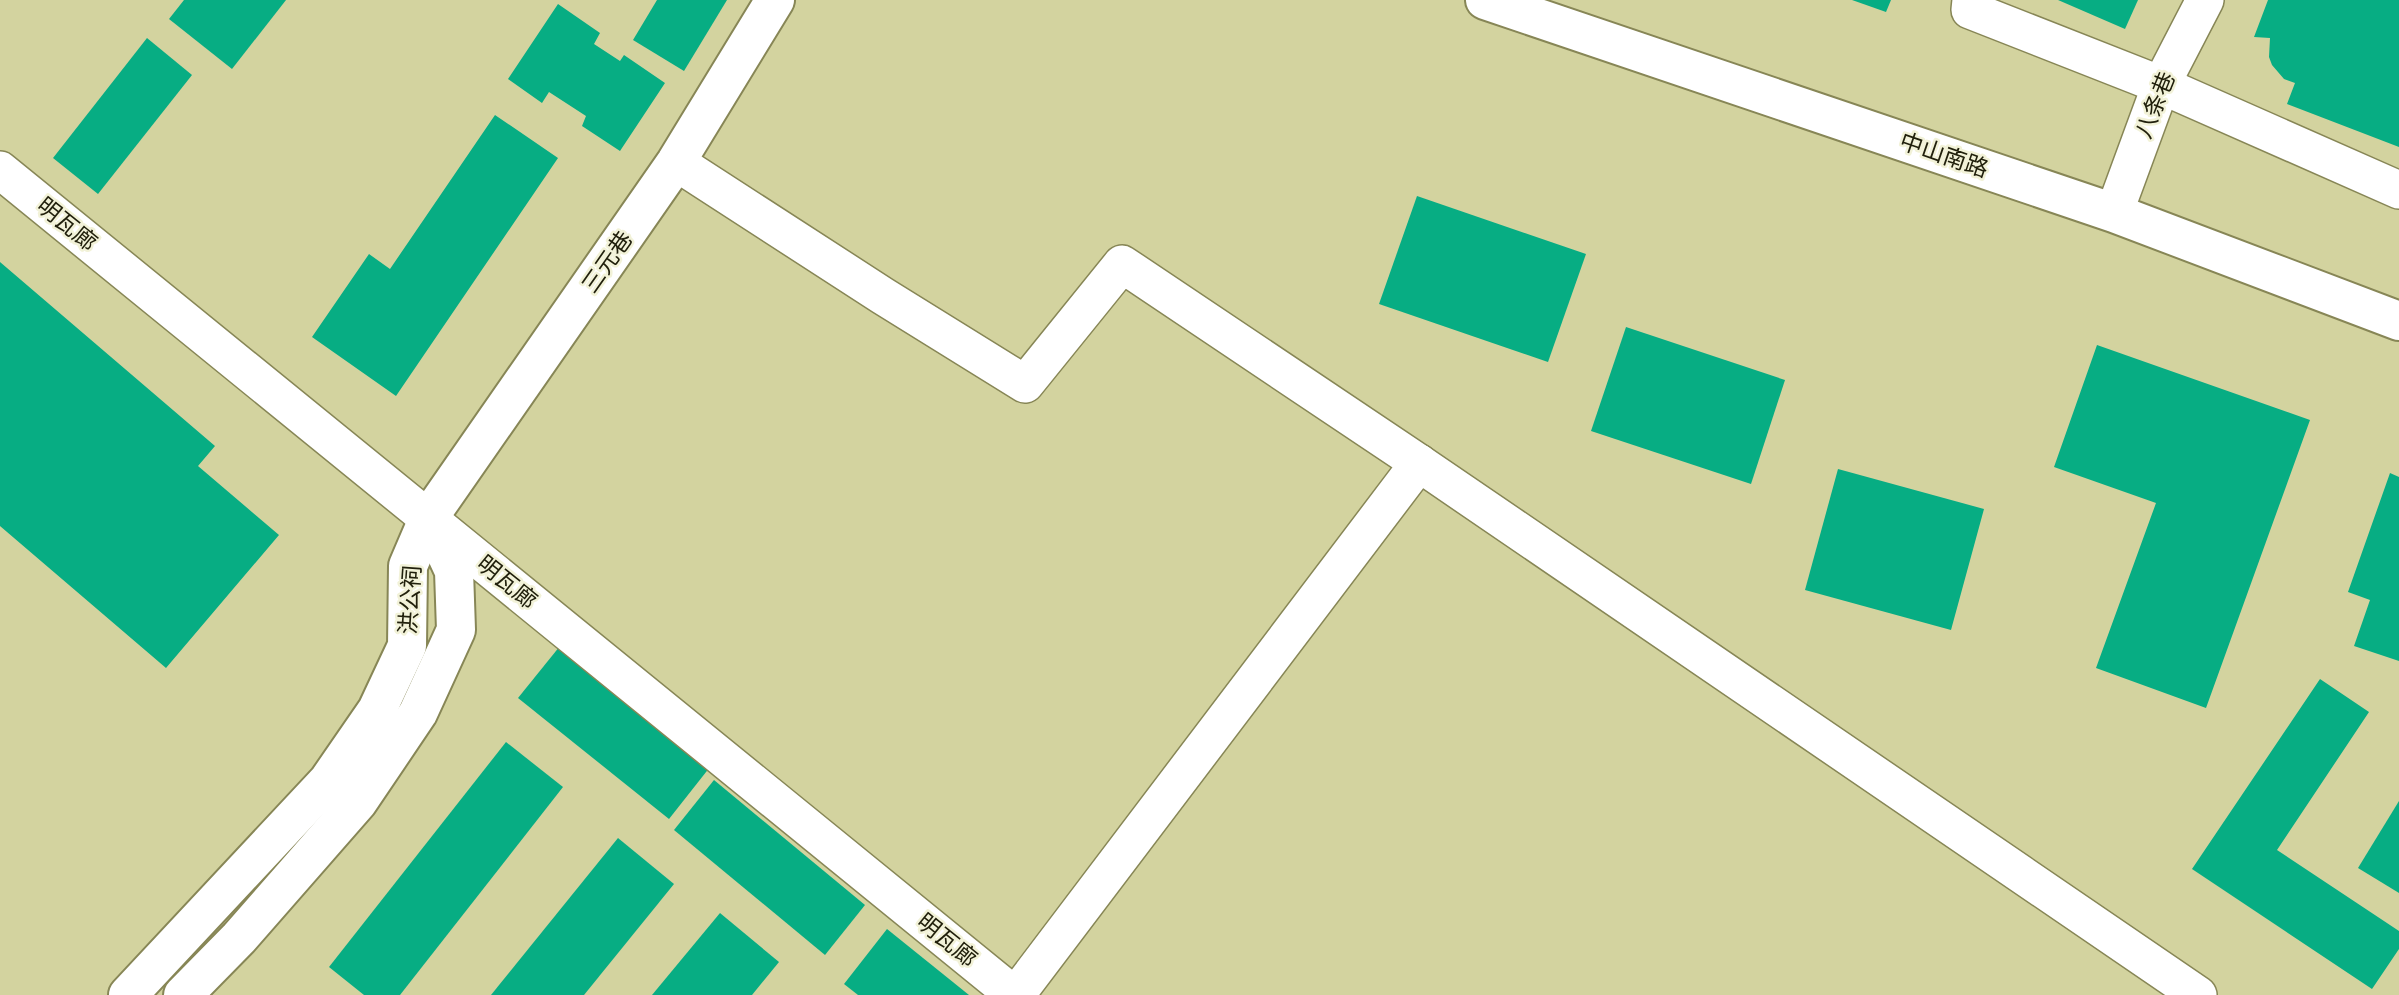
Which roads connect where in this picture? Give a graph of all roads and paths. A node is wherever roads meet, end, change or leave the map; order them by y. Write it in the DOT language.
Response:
graph roads {
  1 [pos="775,0"];
  2 [pos="1485,0"];
  3 [pos="1971,0"];
  4 [pos="2204,0"];
  5 [pos="2161,85"];
  6 [pos="676,162"];
  7 [pos="0,170"];
  8 [pos="2399,190"];
  9 [pos="2114,213"];
  10 [pos="2399,321"];
  11 [pos="1419,463"];
  12 [pos="429,517"];
  13 [pos="128,995"];
  14 [pos="183,995"];
  15 [pos="1015,995"];
  16 [pos="2198,995"];
  1 -- 6 [label="street, 三元巷"];
  2 -- 9 [label="street, 中山南路"];
  3 -- 5 [label="street"];
  4 -- 5 [label="street, 八条巷"];
  5 -- 8 [label="street"];
  5 -- 9 [label="street, 八条巷"];
  6 -- 11 [label="street"];
  6 -- 12 [label="street, 三元巷"];
  7 -- 12 [label="street, 明瓦廊"];
  9 -- 10 [label="street, 中山南路"];
  11 -- 15 [label="street"];
  11 -- 16 [label="street"];
  12 -- 13 [label="street, 洪公祠"];
  12 -- 14 [label="street, 洪公祠"];
  12 -- 15 [label="street, 明瓦廊"];
}
